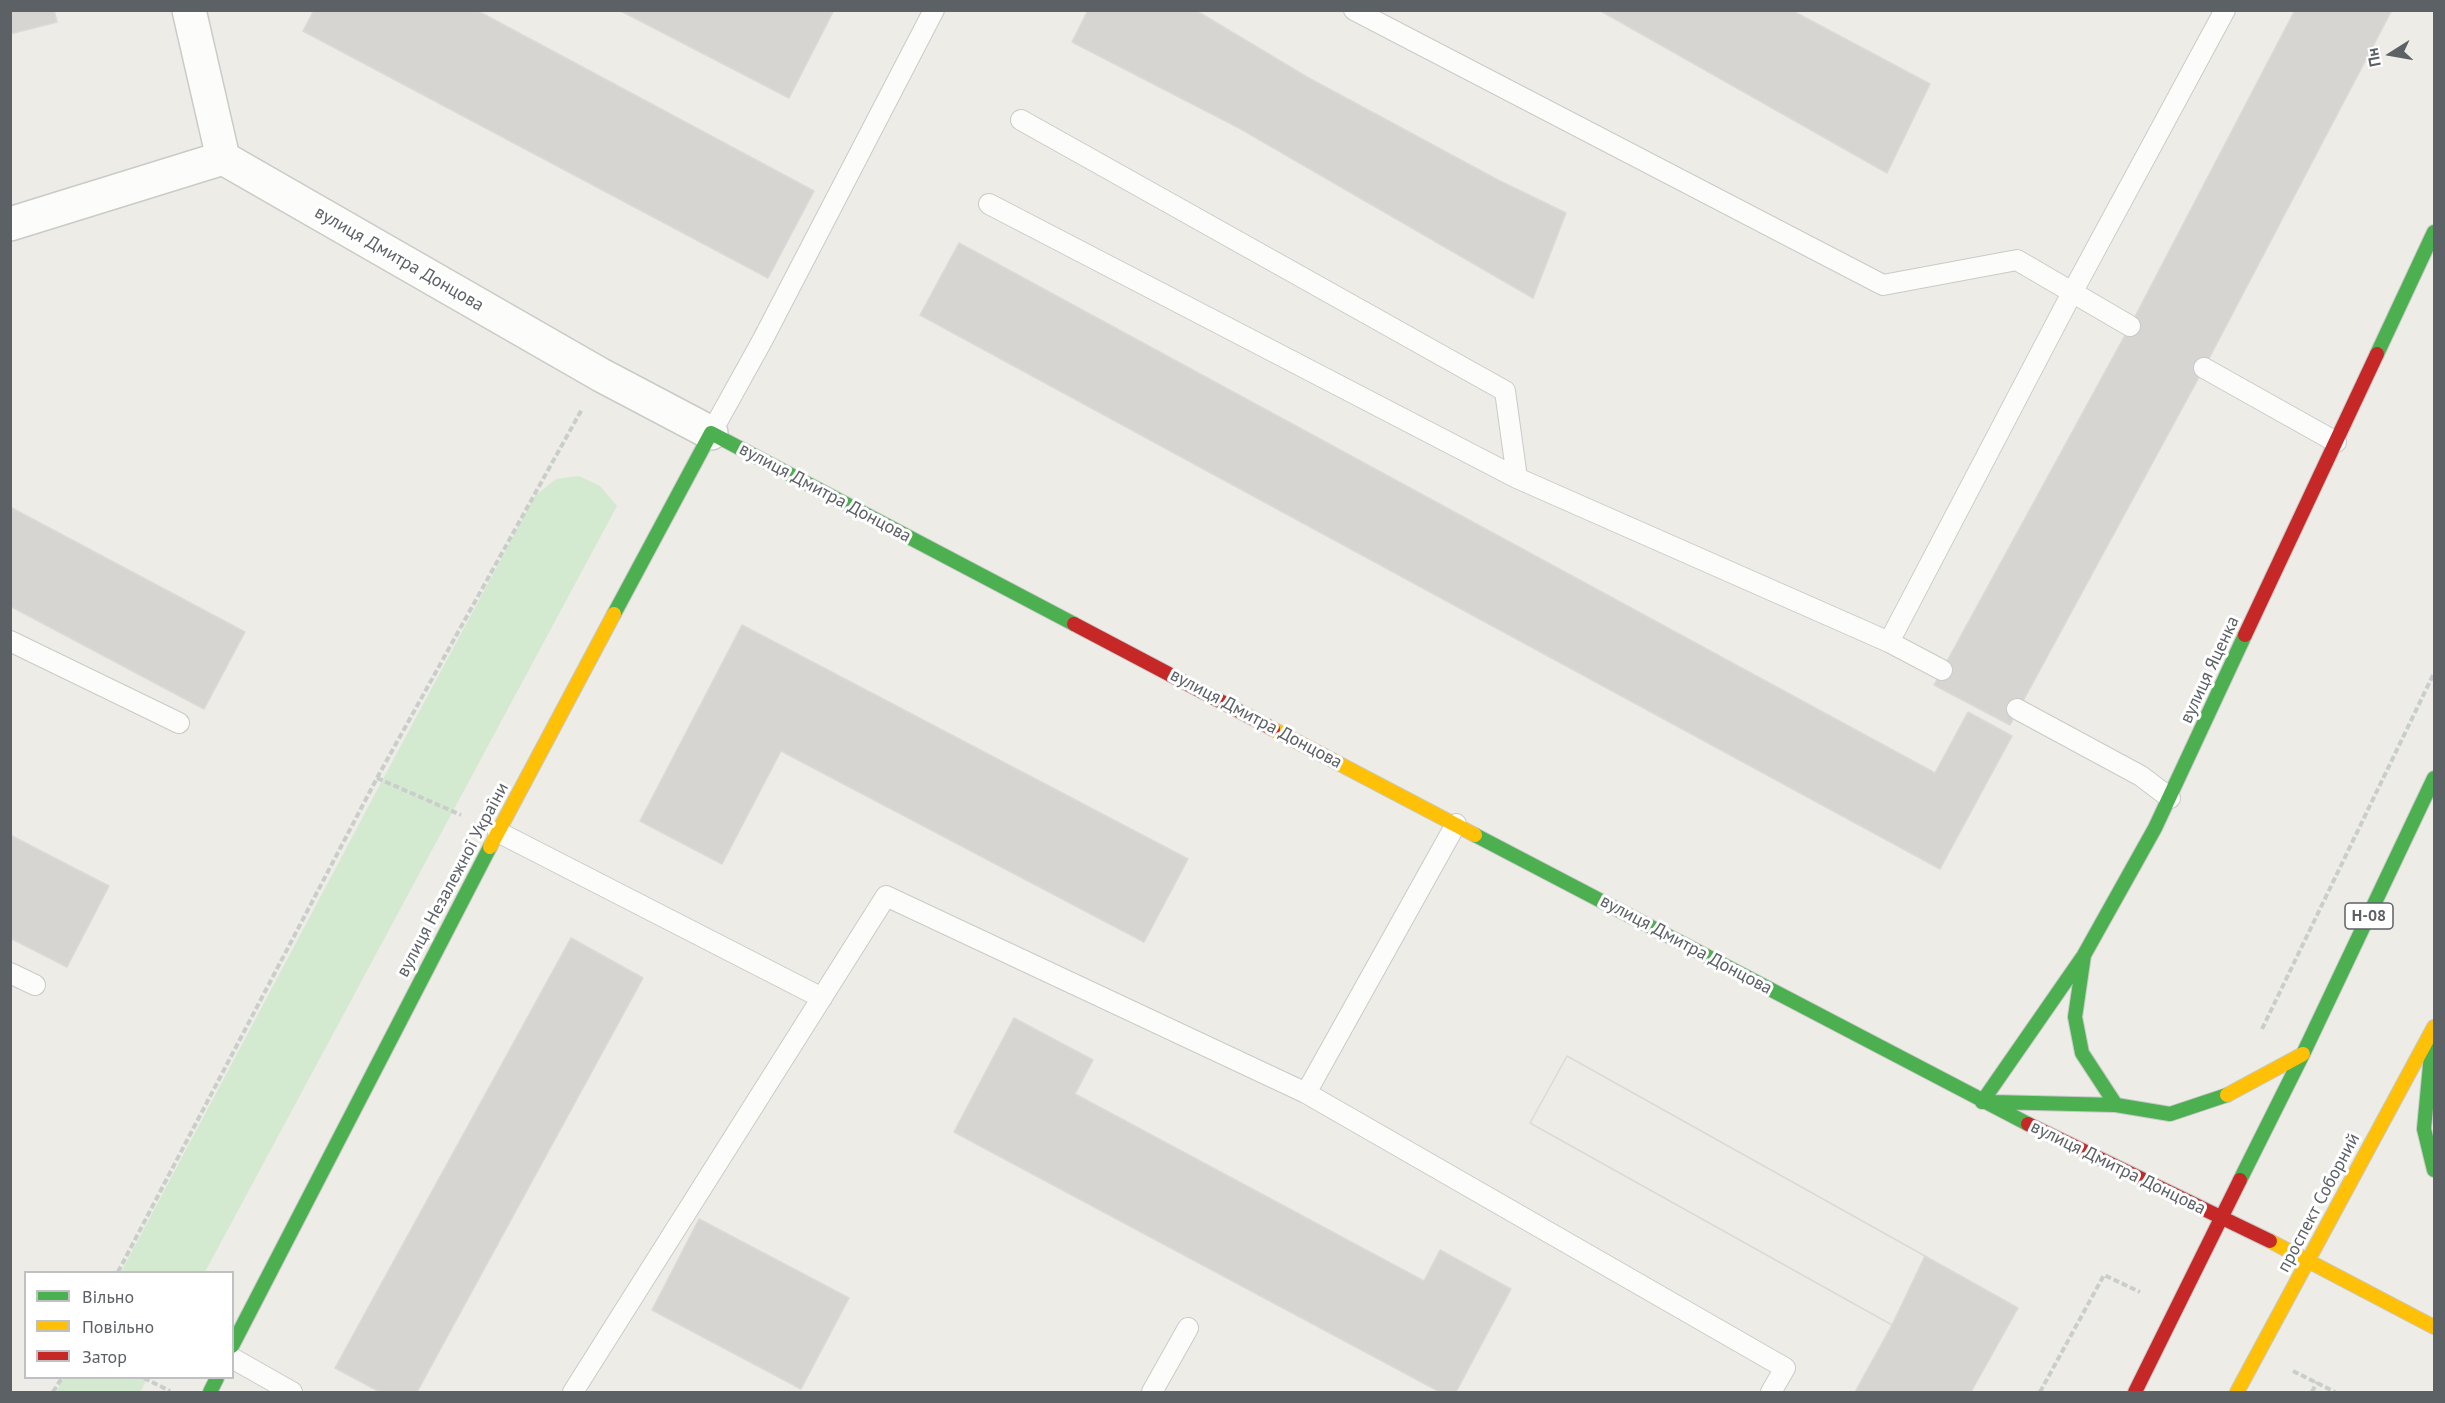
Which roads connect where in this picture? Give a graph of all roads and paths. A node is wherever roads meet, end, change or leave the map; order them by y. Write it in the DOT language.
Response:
graph roads {
  1 [pos="189,10"];
  2 [pos="934,10"];
  3 [pos="1354,10"];
  4 [pos="2225,10"];
  5 [pos="1020,120"];
  6 [pos="223,158"];
  7 [pos="989,204"];
  8 [pos="10,224"];
  9 [pos="2434,232"];
  10 [pos="2073,291"];
  11 [pos="2130,326"];
  12 [pos="2204,368"];
  13 [pos="601,375"];
  14 [pos="711,433"];
  15 [pos="2336,442"];
  16 [pos="1517,478"];
  17 [pos="10,641"];
  18 [pos="1889,642"];
  19 [pos="1942,670"];
  20 [pos="2434,673"];
  21 [pos="2018,709"];
  22 [pos="179,723"];
  23 [pos="377,778"];
  24 [pos="2434,778"];
  25 [pos="2170,798"];
  26 [pos="1455,824"];
  27 [pos="498,832"];
  28 [pos="2084,955"];
  29 [pos="10,973"];
  30 [pos="36,985"];
  31 [pos="822,998"];
  32 [pos="2434,1028"];
  33 [pos="2256,1040"];
  34 [pos="2303,1054"];
  35 [pos="1306,1093"];
  36 [pos="1982,1102"];
  37 [pos="2116,1105"];
  38 [pos="2434,1170"];
  39 [pos="2222,1219"];
  40 [pos="2308,1260"];
  41 [pos="119,1271"];
  42 [pos="2104,1275"];
  43 [pos="2434,1327"];
  44 [pos="1188,1328"];
  45 [pos="234,1342"];
  46 [pos="234,1359"];
  47 [pos="148,1379"];
  48 [pos="173,1392"];
  49 [pos="292,1392"];
  50 [pos="573,1392"];
  51 [pos="1152,1392"];
  52 [pos="1771,1392"];
  53 [pos="2040,1392"];
  54 [pos="2135,1392"];
  55 [pos="2237,1392"];
  56 [pos="2312,1392"];
  57 [pos="2335,1392"];
  1 -- 6 [label="street"];
  2 -- 14 [label="lane"];
  3 -- 10 [label="lane"];
  4 -- 10 [label="lane"];
  5 -- 16 [label="lane"];
  6 -- 8 [label="street"];
  6 -- 13 [label="street, вулиця Дмитра Донцова"];
  7 -- 16 [label="lane"];
  9 -- 15 [label="street, вулиця Яценка"];
  10 -- 11 [label="lane"];
  10 -- 18 [label="lane"];
  12 -- 15 [label="lane"];
  13 -- 14 [label="street, вулиця Дмитра Донцова"];
  13 -- 23 [label="path"];
  14 -- 26 [label="street, вулиця Дмитра Донцова"];
  14 -- 27 [label="street, вулиця Незалежної України"];
  15 -- 25 [label="street, вулиця Яценка"];
  16 -- 18 [label="lane"];
  17 -- 22 [label="lane"];
  18 -- 19 [label="lane"];
  20 -- 33 [label="path"];
  21 -- 25 [label="lane"];
  23 -- 27 [label="path"];
  23 -- 41 [label="path"];
  24 -- 34 [label="street, Н-08"];
  25 -- 28 [label="street, вулиця Яценка"];
  26 -- 35 [label="lane"];
  26 -- 36 [label="street, вулиця Дмитра Донцова"];
  27 -- 31 [label="lane"];
  27 -- 45 [label="street, вулиця Незалежної України"];
  28 -- 36 [label="street, вулиця Яценка"];
  28 -- 37 [label="street"];
  29 -- 30 [label="lane"];
  31 -- 35 [label="lane"];
  31 -- 50 [label="lane"];
  32 -- 38 [label="street"];
  32 -- 40 [label="street, проспект Соборний"];
  34 -- 37 [label="street"];
  34 -- 39 [label="street, Н-08"];
  35 -- 52 [label="lane"];
  36 -- 37 [label="street"];
  36 -- 39 [label="street, вулиця Дмитра Донцова"];
  39 -- 40 [label="street, вулиця Дмитра Донцова"];
  39 -- 54 [label="street, Н-08"];
  40 -- 43 [label="street, вулиця Дмитра Донцова"];
  40 -- 55 [label="street, проспект Соборний"];
  42 -- 53 [label="path"];
  44 -- 51 [label="lane"];
  46 -- 49 [label="lane"];
  47 -- 48 [label="path"];
  56 -- 57 [label="path"];
}
